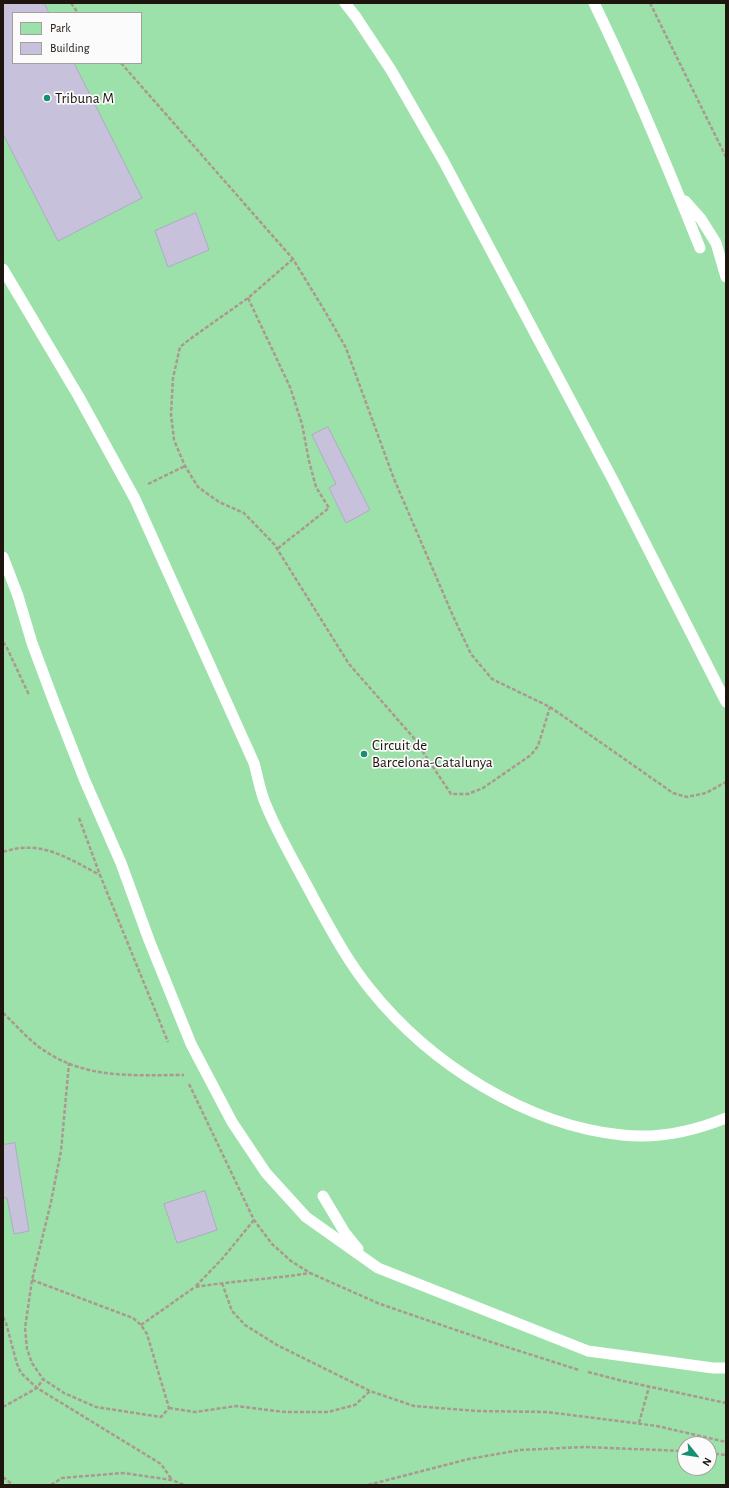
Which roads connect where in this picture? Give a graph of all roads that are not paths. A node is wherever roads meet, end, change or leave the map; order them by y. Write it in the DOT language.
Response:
graph roads {
  1 [pos="346,3"];
  2 [pos="594,3"];
  3 [pos="678,193"];
  4 [pos="700,248"];
  5 [pos="3,269"];
  6 [pos="726,277"];
  7 [pos="3,557"];
  8 [pos="726,702"];
  9 [pos="726,1118"];
  10 [pos="323,1196"];
  11 [pos="367,1261"];
  12 [pos="726,1368"];
  1 -- 8 [label="lane"];
  2 -- 3 [label="lane"];
  3 -- 4 [label="lane"];
  3 -- 6 [label="lane"];
  5 -- 9 [label="lane"];
  7 -- 11 [label="lane"];
  10 -- 11 [label="lane"];
  11 -- 12 [label="lane"];
}
